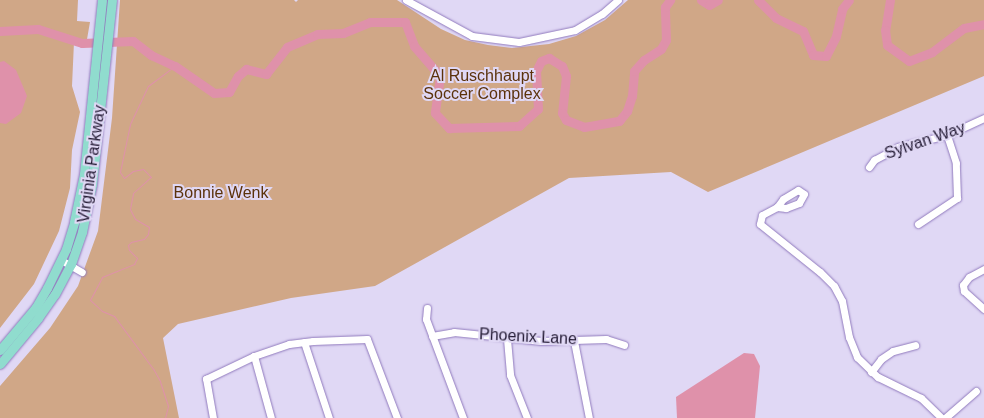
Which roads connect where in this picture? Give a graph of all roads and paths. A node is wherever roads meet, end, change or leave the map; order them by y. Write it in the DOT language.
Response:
graph roads {
  1 [pos="102,0"];
  2 [pos="112,0"];
  3 [pos="406,0"];
  4 [pos="618,0"];
  5 [pos="99,82"];
  6 [pos="984,118"];
  7 [pos="947,135"];
  8 [pos="869,167"];
  9 [pos="777,207"];
  10 [pos="918,224"];
  11 [pos="61,260"];
  12 [pos="71,264"];
  13 [pos="984,269"];
  14 [pos="82,272"];
  15 [pos="427,308"];
  16 [pos="984,309"];
  17 [pos="432,336"];
  18 [pos="507,339"];
  19 [pos="574,341"];
  20 [pos="304,342"];
  21 [pos="624,344"];
  22 [pos="915,345"];
  23 [pos="4,350"];
  24 [pos="254,356"];
  25 [pos="0,364"];
  26 [pos="871,372"];
  27 [pos="976,391"];
  28 [pos="213,418"];
  29 [pos="271,418"];
  30 [pos="329,418"];
  31 [pos="397,418"];
  32 [pos="463,418"];
  33 [pos="527,418"];
  34 [pos="589,418"];
  35 [pos="944,418"];
  1 -- 5 [label="main road, Virginia Parkway"];
  2 -- 5 [label="main road, Virginia Parkway"];
  3 -- 4 [label="street"];
  5 -- 11 [label="main road, Virginia Parkway"];
  5 -- 12 [label="main road, Virginia Parkway"];
  6 -- 7 [label="street, Sylvan Way"];
  7 -- 8 [label="street, Sylvan Way"];
  7 -- 10 [label="street"];
  9 -- 26 [label="street"];
  11 -- 12 [label="street"];
  11 -- 23 [label="main road, Virginia Parkway"];
  12 -- 14 [label="street"];
  12 -- 23 [label="main road, Virginia Parkway"];
  13 -- 16 [label="street"];
  15 -- 17 [label="street"];
  17 -- 18 [label="street, Phoenix Lane"];
  17 -- 32 [label="street"];
  18 -- 19 [label="street, Phoenix Lane"];
  18 -- 33 [label="street"];
  19 -- 21 [label="street, Phoenix Lane"];
  19 -- 34 [label="street"];
  20 -- 24 [label="street"];
  20 -- 30 [label="street"];
  20 -- 31 [label="street"];
  22 -- 26 [label="street"];
  23 -- 25 [label="main road, Virginia Parkway"];
  24 -- 28 [label="street"];
  24 -- 29 [label="street"];
  26 -- 35 [label="street"];
  27 -- 35 [label="street"];
}
